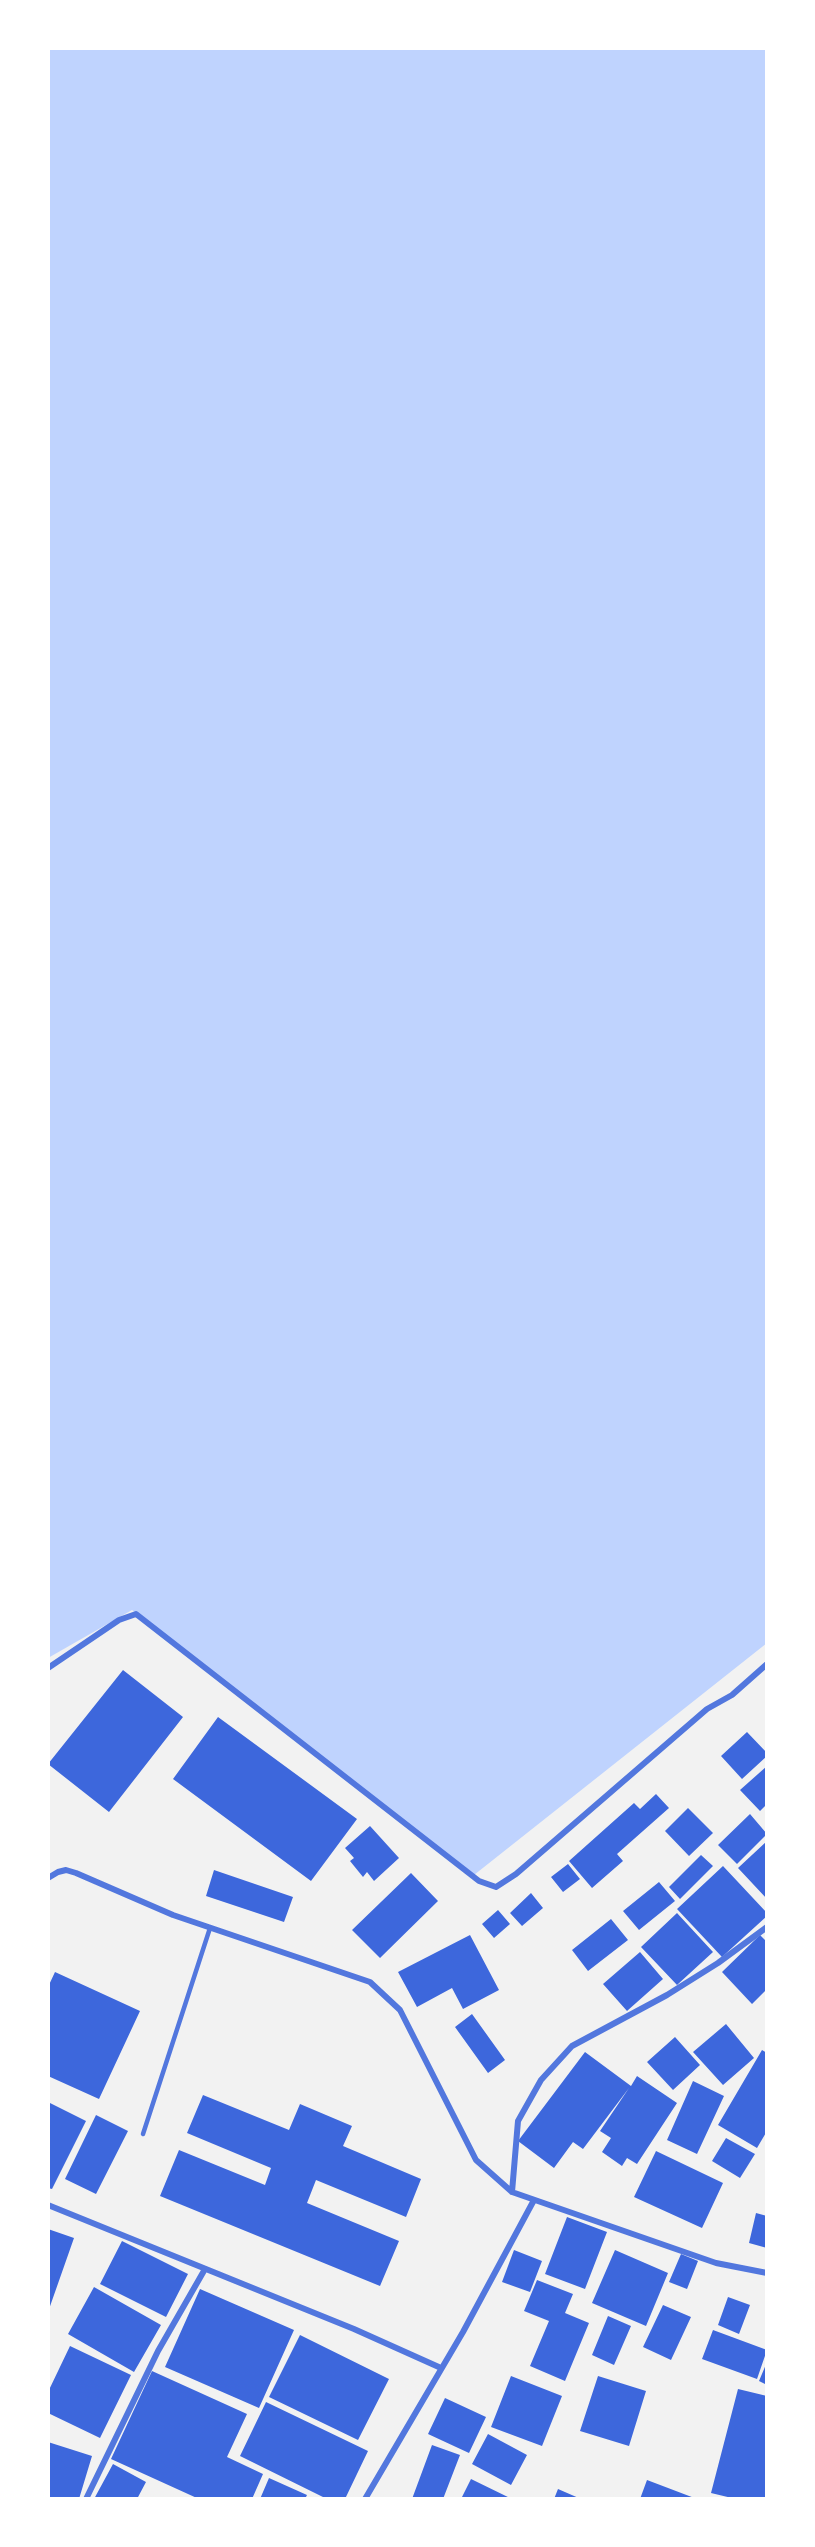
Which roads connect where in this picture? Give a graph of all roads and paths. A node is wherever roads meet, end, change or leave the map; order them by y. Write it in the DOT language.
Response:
graph roads {
  1 [pos="767,1664"];
  2 [pos="48,1668"];
  3 [pos="48,1878"];
  4 [pos="767,1927"];
  5 [pos="210,1928"];
  6 [pos="143,2134"];
  7 [pos="512,2192"];
  8 [pos="534,2200"];
  9 [pos="48,2205"];
  10 [pos="205,2269"];
  11 [pos="767,2273"];
  12 [pos="441,2368"];
  13 [pos="86,2499"];
  14 [pos="365,2499"];
  1 -- 2 [label="street"];
  3 -- 5 [label="street"];
  4 -- 7 [label="street"];
  5 -- 6 [label="lane"];
  5 -- 7 [label="street"];
  7 -- 8 [label="street"];
  8 -- 11 [label="street"];
  8 -- 12 [label="street"];
  9 -- 10 [label="street"];
  10 -- 12 [label="street"];
  10 -- 13 [label="street"];
  12 -- 14 [label="street"];
}
